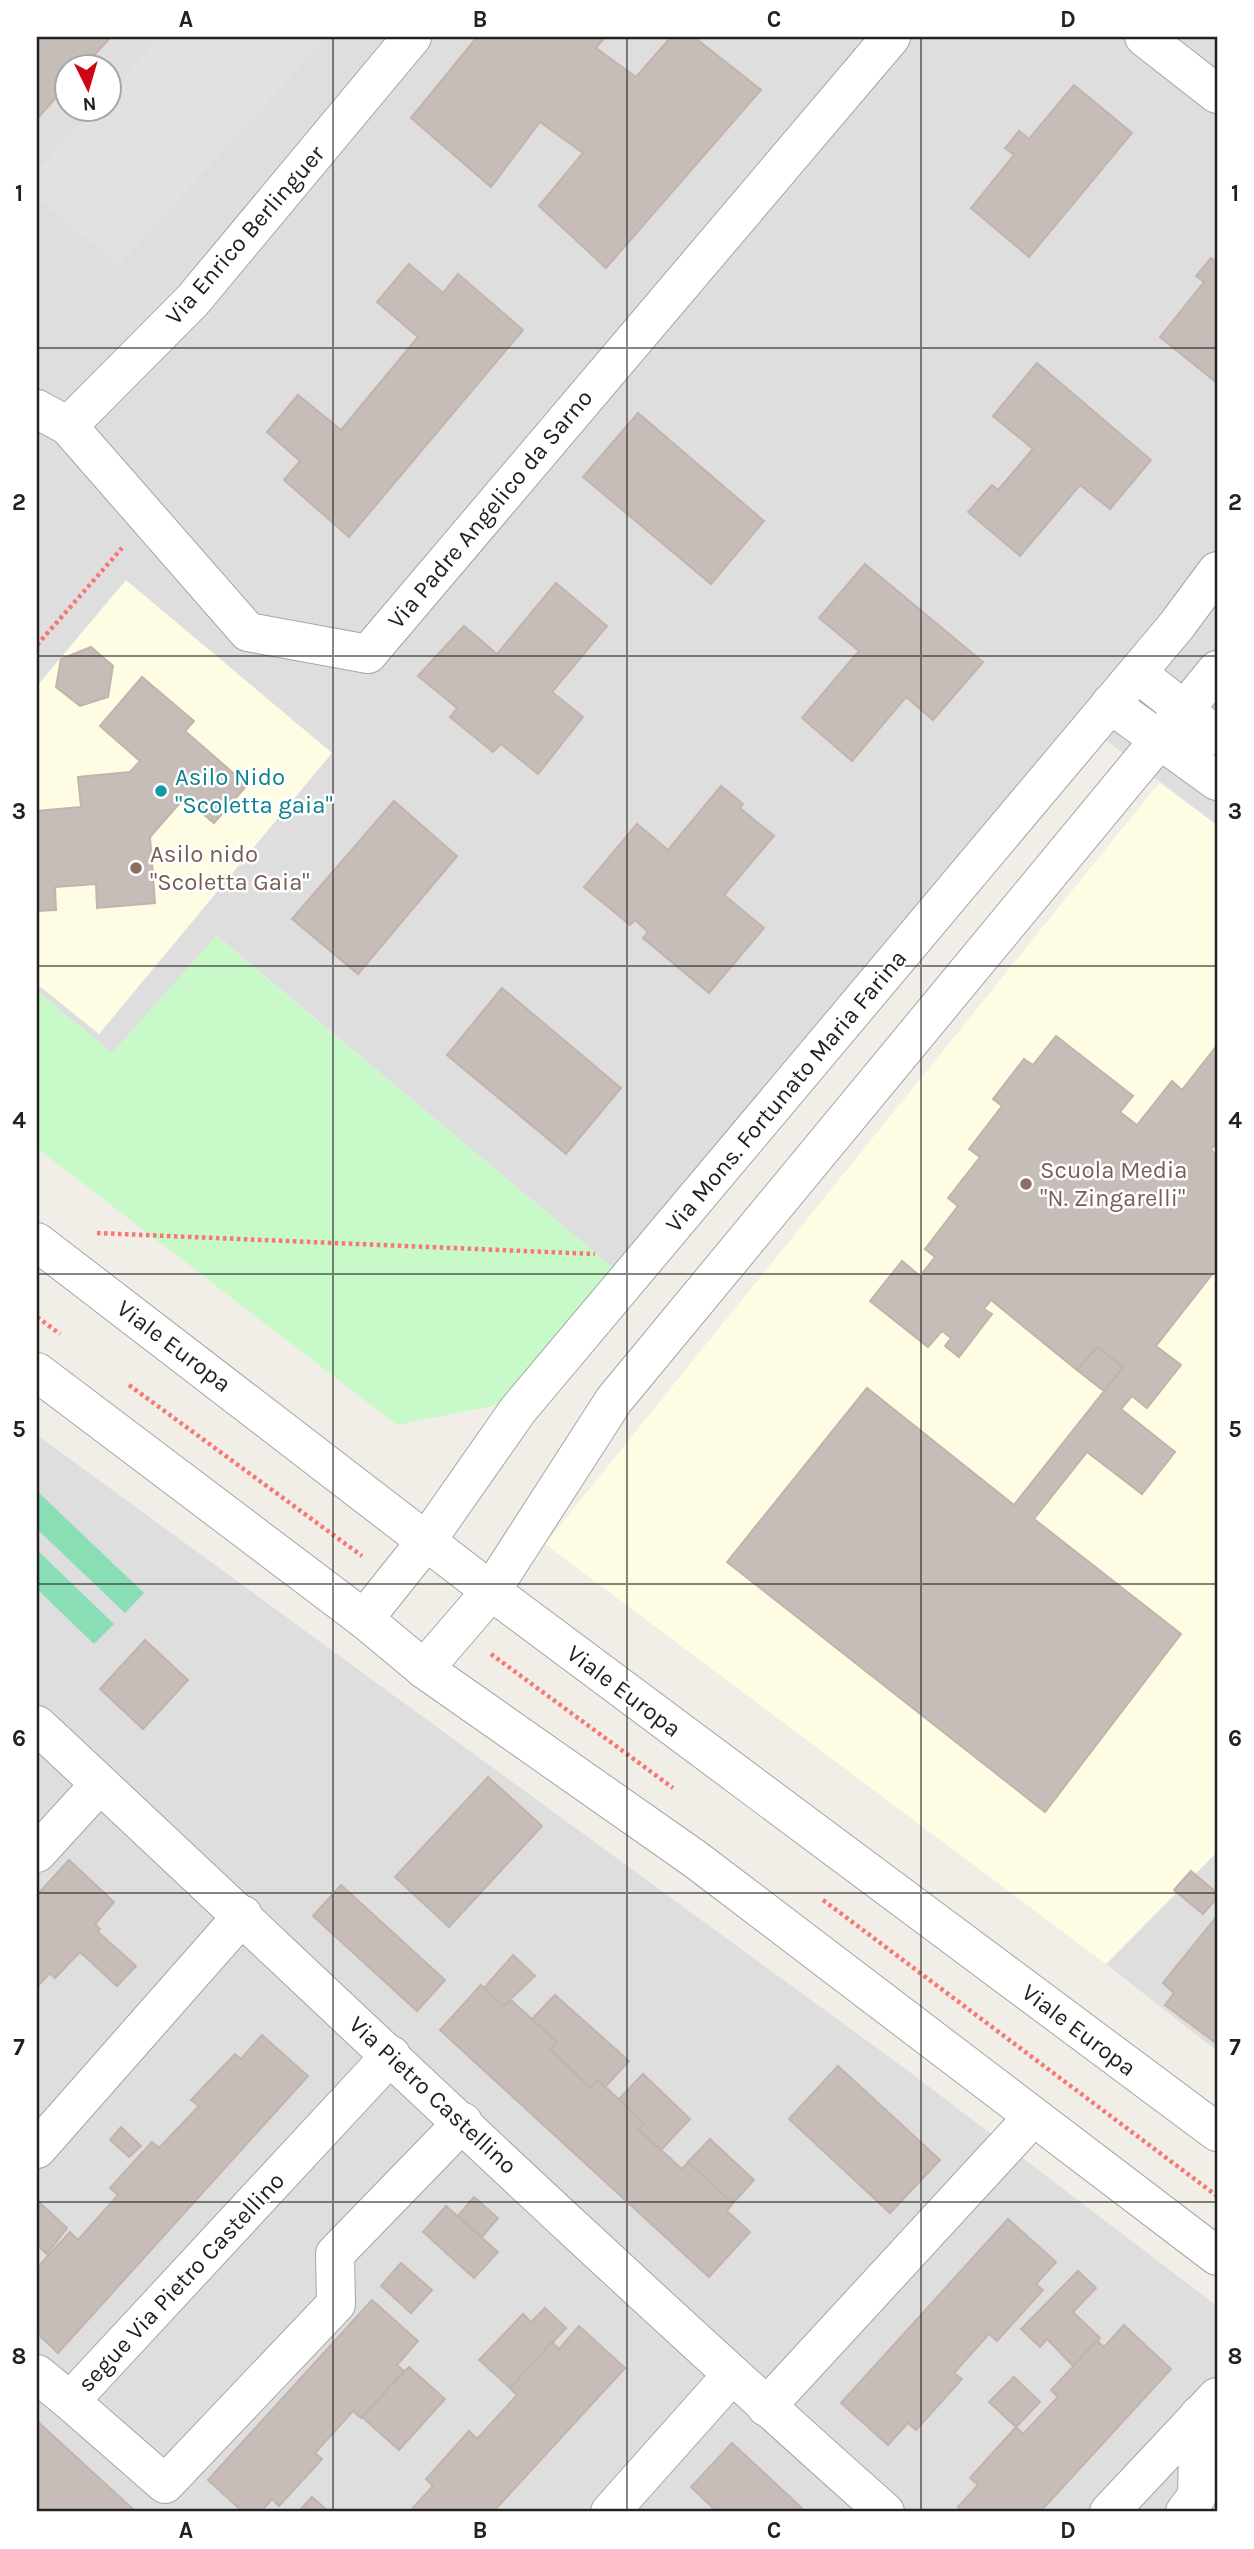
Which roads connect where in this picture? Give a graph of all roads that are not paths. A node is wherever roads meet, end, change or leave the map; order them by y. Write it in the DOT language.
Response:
graph roads {
  1 [pos="412,37"];
  2 [pos="891,37"];
  3 [pos="1144,37"];
  4 [pos="1217,94"];
  5 [pos="53,418"];
  6 [pos="1217,571"];
  7 [pos="1217,670"];
  8 [pos="1137,673"];
  9 [pos="1110,704"];
  10 [pos="1184,711"];
  11 [pos="1217,736"];
  12 [pos="1159,740"];
  13 [pos="1217,781"];
  14 [pos="37,1242"];
  15 [pos="37,1372"];
  16 [pos="427,1539"];
  17 [pos="491,1591"];
  18 [pos="363,1619"];
  19 [pos="424,1669"];
  20 [pos="37,1725"];
  21 [pos="100,1784"];
  22 [pos="37,1853"];
  23 [pos="243,1915"];
  24 [pos="391,2055"];
  25 [pos="1033,2117"];
  26 [pos="463,2122"];
  27 [pos="1217,2132"];
  28 [pos="37,2149"];
  29 [pos="1217,2256"];
  30 [pos="37,2374"];
  31 [pos="731,2376"];
  32 [pos="70,2401"];
  33 [pos="1208,2406"];
  34 [pos="766,2407"];
  35 [pos="610,2512"];
  36 [pos="885,2512"];
  37 [pos="1109,2512"];
  38 [pos="1185,2512"];
  1 -- 5 [label="street, Via Enrico Berlinguer"];
  2 -- 5 [label="street, Via Padre Angelico da Sarno"];
  3 -- 4 [label="street"];
  6 -- 8 [label="street, Via Mons. Fortunato Maria Farina"];
  7 -- 10 [label="street"];
  8 -- 9 [label="street, Via Mons. Fortunato Maria Farina"];
  8 -- 10 [label="street"];
  9 -- 12 [label="street"];
  9 -- 16 [label="street, Via Mons. Fortunato Maria Farina"];
  10 -- 11 [label="street"];
  10 -- 12 [label="street"];
  12 -- 13 [label="street"];
  12 -- 17 [label="street"];
  14 -- 16 [label="street, Viale Europa"];
  15 -- 18 [label="street"];
  16 -- 17 [label="street, Viale Europa"];
  16 -- 18 [label="street, Via Mons. Fortunato Maria Farina"];
  17 -- 19 [label="street"];
  17 -- 27 [label="street, Viale Europa"];
  18 -- 19 [label="street"];
  19 -- 25 [label="street"];
  20 -- 21 [label="street, Via Pietro Castellino"];
  21 -- 22 [label="street"];
  21 -- 23 [label="street, Via Pietro Castellino"];
  23 -- 24 [label="street, Via Pietro Castellino"];
  23 -- 28 [label="street"];
  24 -- 26 [label="street, Via Pietro Castellino"];
  24 -- 32 [label="street, segue Via Pietro Castellino"];
  25 -- 29 [label="street"];
  25 -- 34 [label="street"];
  26 -- 31 [label="street, Via Pietro Castellino"];
  26 -- 32 [label="street, segue Via Pietro Castellino"];
  30 -- 32 [label="street"];
  31 -- 34 [label="street, Via Pietro Castellino"];
  31 -- 35 [label="street"];
  33 -- 37 [label="street"];
  33 -- 38 [label="street"];
  34 -- 36 [label="street, Via Pietro Castellino"];
}
